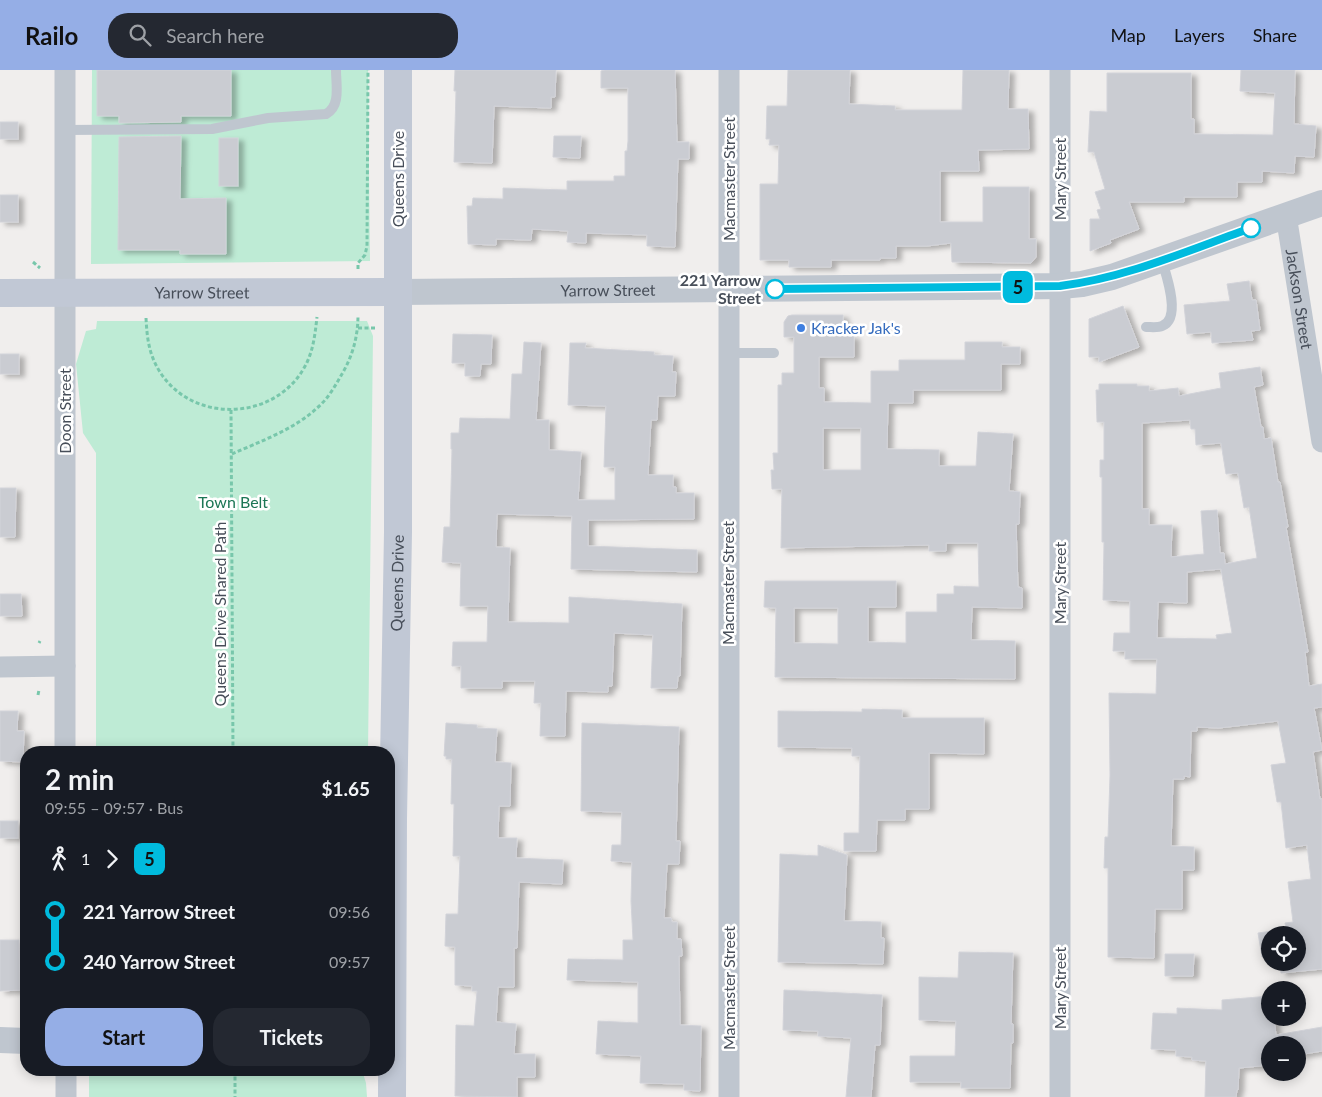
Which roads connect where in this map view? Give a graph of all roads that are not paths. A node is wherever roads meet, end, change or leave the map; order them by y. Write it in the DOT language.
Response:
graph roads {
  1 [pos="65,70"];
  2 [pos="336,70"];
  3 [pos="398,70"];
  4 [pos="729,70"];
  5 [pos="1060,70"];
  6 [pos="65,130"];
  7 [pos="1322,203"];
  8 [pos="1286,215"];
  9 [pos="1161,260"];
  10 [pos="1060,286"];
  11 [pos="728,290"];
  12 [pos="398,292"];
  13 [pos="0,293"];
  14 [pos="65,293"];
  15 [pos="1146,327"];
  16 [pos="728,353"];
  17 [pos="774,353"];
  18 [pos="1322,442"];
  19 [pos="65,666"];
  20 [pos="0,667"];
  21 [pos="65,746"];
  22 [pos="394,746"];
  23 [pos="0,1040"];
  24 [pos="20,1041"];
  25 [pos="66,1076"];
  26 [pos="391,1076"];
  27 [pos="66,1097"];
  28 [pos="392,1097"];
  29 [pos="729,1097"];
  30 [pos="1060,1097"];
  1 -- 6 [label="street, Doon Street"];
  2 -- 6 [label="lane"];
  3 -- 12 [label="main road, Queens Drive"];
  4 -- 11 [label="street, Macmaster Street"];
  5 -- 10 [label="street, Mary Street"];
  6 -- 14 [label="street, Doon Street"];
  7 -- 8 [label="street, Yarrow Street"];
  8 -- 9 [label="street, Yarrow Street"];
  8 -- 18 [label="street, Jackson Street"];
  9 -- 10 [label="street, Yarrow Street"];
  9 -- 15 [label="lane"];
  10 -- 11 [label="street, Yarrow Street"];
  10 -- 30 [label="street, Mary Street"];
  11 -- 12 [label="street, Yarrow Street"];
  11 -- 16 [label="street, Macmaster Street"];
  12 -- 14 [label="main road, Yarrow Street"];
  12 -- 22 [label="main road, Queens Drive"];
  13 -- 14 [label="main road, Yarrow Street"];
  14 -- 19 [label="street, Doon Street"];
  16 -- 17 [label="lane"];
  16 -- 29 [label="street, Macmaster Street"];
  19 -- 20 [label="street"];
  19 -- 21 [label="street, Doon Street"];
  23 -- 24 [label="street"];
  25 -- 27 [label="street"];
  26 -- 28 [label="main road, Queens Drive"];
}
